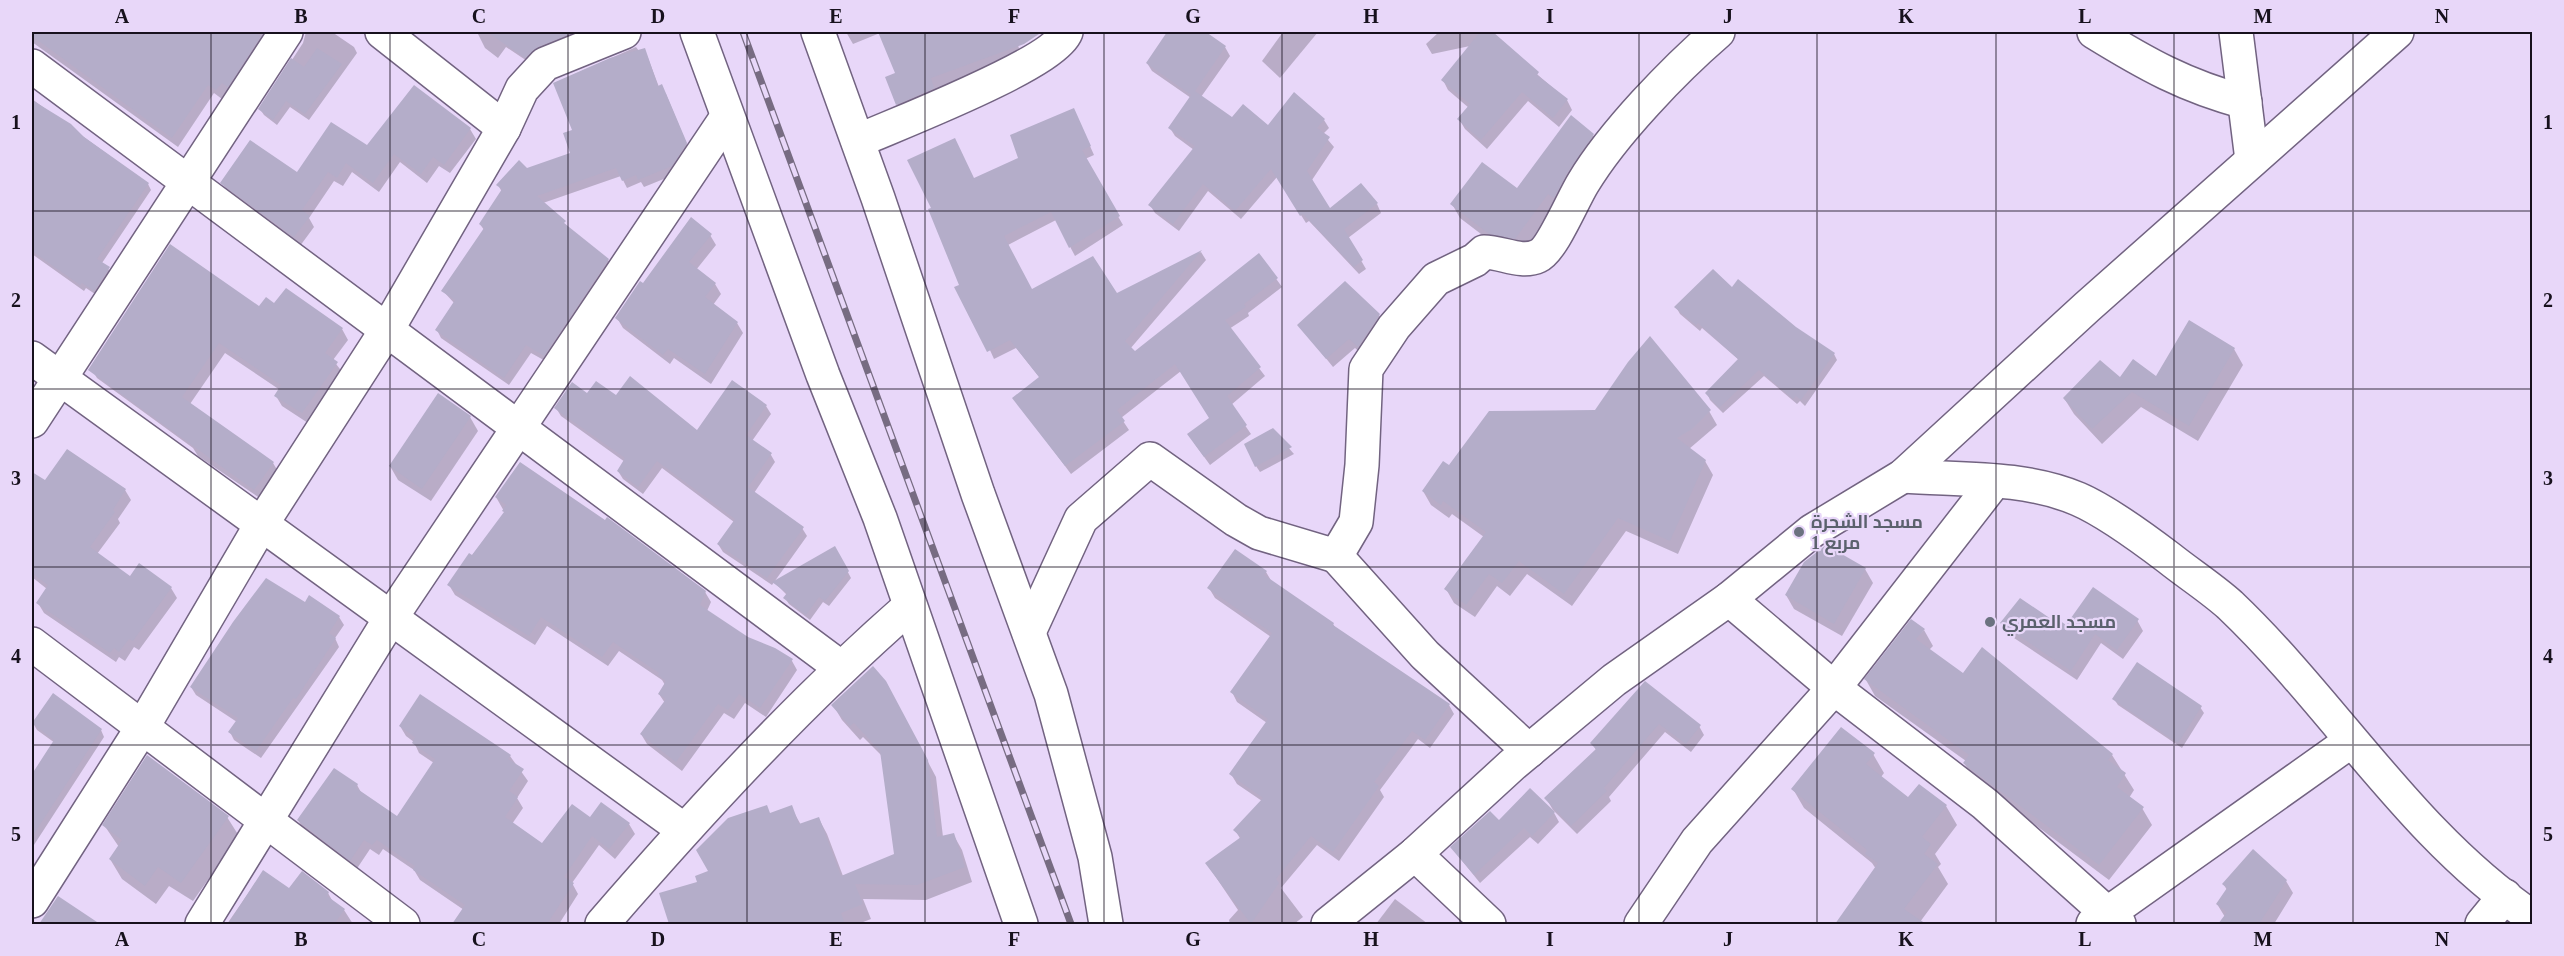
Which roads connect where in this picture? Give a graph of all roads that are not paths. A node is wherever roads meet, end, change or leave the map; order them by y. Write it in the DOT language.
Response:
graph roads {
  1 [pos="286,32"];
  2 [pos="382,32"];
  3 [pos="624,32"];
  4 [pos="697,32"];
  5 [pos="818,32"];
  6 [pos="1066,32"];
  7 [pos="1718,32"];
  8 [pos="2094,32"];
  9 [pos="2236,32"];
  10 [pos="2397,32"];
  11 [pos="32,66"];
  12 [pos="2245,102"];
  13 [pos="727,117"];
  14 [pos="504,128"];
  15 [pos="858,141"];
  16 [pos="2252,160"];
  17 [pos="187,180"];
  18 [pos="388,328"];
  19 [pos="32,358"];
  20 [pos="59,379"];
  21 [pos="32,420"];
  22 [pos="518,427"];
  23 [pos="1903,476"];
  24 [pos="1994,482"];
  25 [pos="261,525"];
  26 [pos="1336,556"];
  27 [pos="1729,599"];
  28 [pos="910,606"];
  29 [pos="390,619"];
  30 [pos="1029,632"];
  31 [pos="32,644"];
  32 [pos="840,667"];
  33 [pos="1834,688"];
  34 [pos="142,728"];
  35 [pos="2351,741"];
  36 [pos="1530,751"];
  37 [pos="266,823"];
  38 [pos="684,830"];
  39 [pos="1416,855"];
  40 [pos="32,901"];
  41 [pos="2492,916"];
  42 [pos="2532,917"];
  43 [pos="2106,921"];
  44 [pos="202,924"];
  45 [pos="403,924"];
  46 [pos="602,924"];
  47 [pos="1021,924"];
  48 [pos="1106,924"];
  49 [pos="1328,924"];
  50 [pos="1489,924"];
  51 [pos="1641,924"];
  1 -- 17 [label="street"];
  2 -- 14 [label="street"];
  3 -- 14 [label="street"];
  4 -- 13 [label="street"];
  5 -- 15 [label="street"];
  6 -- 15 [label="street"];
  7 -- 26 [label="street"];
  8 -- 12 [label="street"];
  9 -- 12 [label="street"];
  10 -- 16 [label="street"];
  11 -- 17 [label="street"];
  12 -- 16 [label="street"];
  13 -- 22 [label="street"];
  13 -- 28 [label="street"];
  14 -- 18 [label="street"];
  15 -- 30 [label="street"];
  16 -- 23 [label="street"];
  17 -- 18 [label="street"];
  17 -- 20 [label="street"];
  18 -- 22 [label="street"];
  18 -- 25 [label="street"];
  19 -- 20 [label="street"];
  20 -- 21 [label="street"];
  20 -- 25 [label="street"];
  22 -- 29 [label="street"];
  22 -- 32 [label="street"];
  23 -- 24 [label="street"];
  23 -- 27 [label="street"];
  24 -- 33 [label="street"];
  24 -- 35 [label="street"];
  25 -- 29 [label="street"];
  25 -- 34 [label="street"];
  26 -- 30 [label="street"];
  26 -- 36 [label="street"];
  27 -- 33 [label="street"];
  27 -- 36 [label="street"];
  28 -- 32 [label="street"];
  28 -- 47 [label="street"];
  29 -- 37 [label="street"];
  29 -- 38 [label="street"];
  30 -- 48 [label="street"];
  31 -- 34 [label="street"];
  32 -- 38 [label="street"];
  33 -- 43 [label="street"];
  33 -- 51 [label="street"];
  34 -- 37 [label="street"];
  34 -- 40 [label="street"];
  35 -- 41 [label="street"];
  35 -- 43 [label="street"];
  36 -- 39 [label="street"];
  37 -- 44 [label="street"];
  37 -- 45 [label="street"];
  38 -- 46 [label="street"];
  39 -- 49 [label="street"];
  39 -- 50 [label="street"];
  41 -- 42 [label="street"];
}
